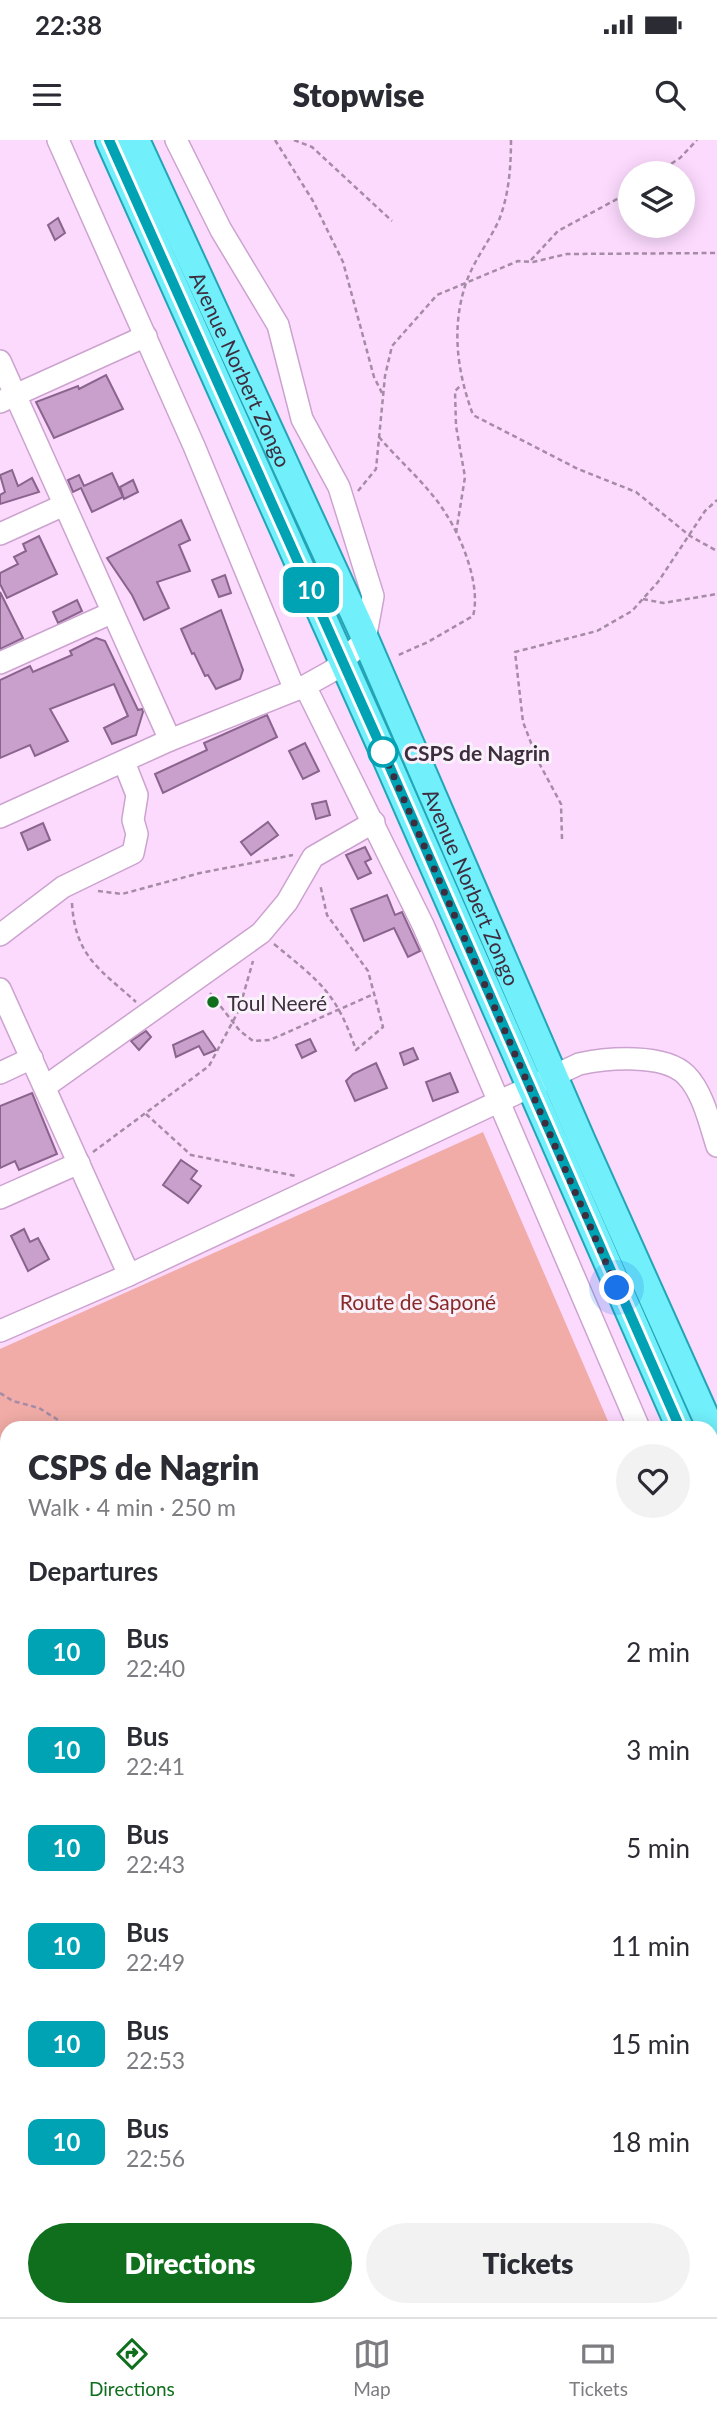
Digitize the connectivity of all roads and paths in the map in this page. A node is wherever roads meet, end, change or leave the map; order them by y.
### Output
1 (58, 140) edge
2 (109, 140) edge
3 (136, 140) edge
4 (176, 140) edge
5 (275, 140) edge
6 (294, 140) edge
7 (511, 140) edge
8 (696, 140) edge
9 (675, 161) edge
10 (618, 198) edge
11 (392, 221) dead end
12 (717, 253) edge
13 (533, 262) junction
14 (466, 283) junction
15 (146, 336) junction
16 (0, 361) edge
17 (462, 384) junction
18 (383, 395) junction
19 (8, 398) edge
20 (378, 437) junction
21 (717, 500) edge
22 (64, 505) junction
23 (346, 507) junction
24 (0, 534) edge
25 (456, 536) junction
26 (690, 536) junction
27 (717, 551) edge
28 (717, 594) edge
29 (643, 599) junction
30 (111, 613) junction
31 (365, 640) junction
32 (390, 659) dead end
33 (342, 662) junction
34 (0, 663) edge
35 (300, 688) junction
36 (170, 740) junction
37 (124, 762) junction
38 (0, 817) edge
39 (374, 822) junction
40 (562, 839) dead end
41 (313, 857) junction
42 (63, 887) junction
43 (97, 891) dead end
44 (261, 933) junction
45 (0, 935) edge
46 (190, 985) junction
47 (0, 989) edge
48 (374, 994) junction
49 (340, 1009) junction
50 (144, 1017) junction
51 (233, 1020) junction
52 (32, 1058) junction
53 (0, 1073) edge
54 (554, 1075) junction
55 (46, 1086) junction
56 (530, 1087) junction
57 (497, 1101) junction
58 (146, 1114) junction
59 (717, 1146) edge
60 (79, 1163) junction
61 (324, 1183) junction
62 (0, 1198) edge
63 (129, 1275) junction
64 (0, 1331) edge
65 (0, 1393) edge
66 (60, 1421) edge
67 (636, 1421) edge
68 (677, 1421) edge
69 (708, 1421) edge
70 (0, 1484) edge
71 (0, 1504) edge

1 - 15 street
2 - 33 main road, Avenue Norbert Zongo
3 - 31 main road, Avenue Norbert Zongo
4 - 23 street
5 - 18 path
6 - 11 path
7 - 14 path
8 - 9 path
10 - 13 path
12 - 13 path
13 - 14 path
14 - 17 path
14 - 18 path
15 - 19 street
15 - 35 street
16 - 19 street
17 - 25 path
17 - 26 path
18 - 20 path
19 - 22 street
20 - 23 path
20 - 25 path
21 - 26 path
22 - 24 street
22 - 30 street
23 - 31 street
25 - 32 path
26 - 27 path
26 - 29 path
28 - 29 path
29 - 40 path
30 - 34 street
30 - 36 street
31 - 33 street
31 - 54 main road, Avenue Norbert Zongo
33 - 35 street
33 - 56 main road, Avenue Norbert Zongo
35 - 36 street
35 - 39 street
36 - 37 street
37 - 38 street
37 - 42 street
39 - 41 street
39 - 57 street
41 - 43 path
41 - 44 street
41 - 48 path
42 - 45 street
42 - 50 path
44 - 46 street
44 - 49 path
44 - 51 path
46 - 50 street
46 - 51 path
47 - 52 street
48 - 49 path
48 - 49 path
49 - 51 path
50 - 55 street
51 - 58 path
52 - 53 street
52 - 55 street
54 - 56 street
54 - 59 street
54 - 69 main road, Avenue Norbert Zongo
55 - 60 street
56 - 57 street
56 - 68 main road, Avenue Norbert Zongo
57 - 61 street
57 - 67 street
58 - 60 path
58 - 61 path
60 - 62 street
60 - 63 street
61 - 63 street
63 - 64 street
65 - 66 path
70 - 71 path

